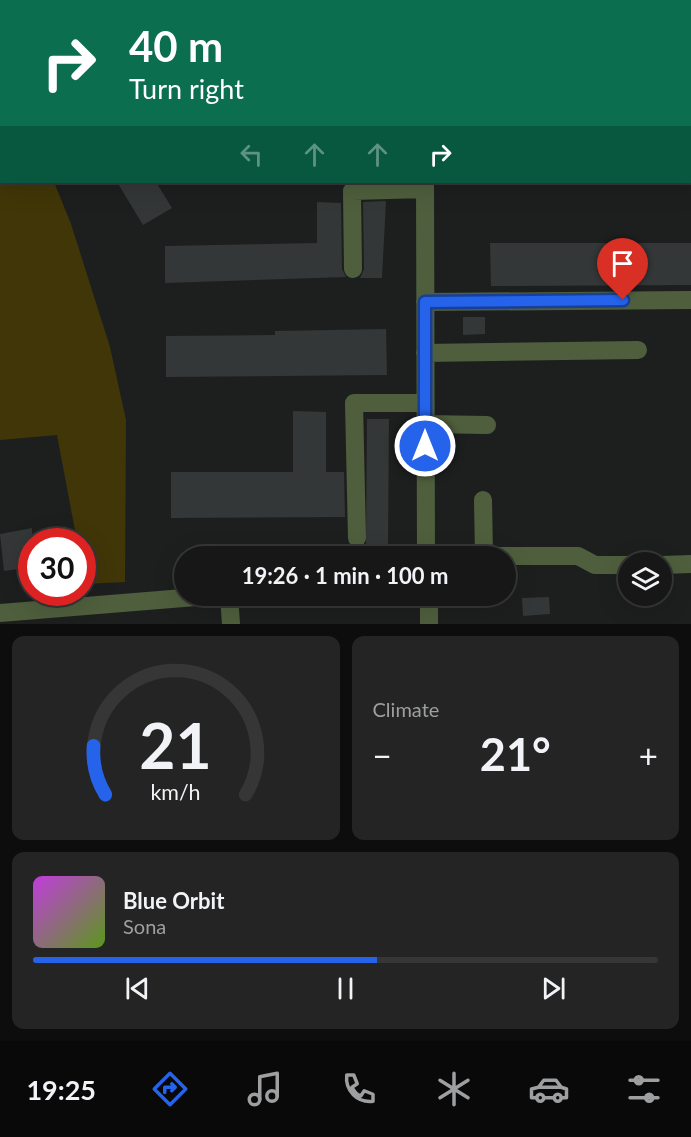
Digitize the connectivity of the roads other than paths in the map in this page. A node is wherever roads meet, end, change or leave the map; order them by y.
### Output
1 (425, 185) edge
2 (353, 269) dead end
3 (691, 300) edge
4 (425, 302) junction
5 (639, 350) dead end
6 (425, 353) junction
7 (425, 403) junction
8 (425, 424) junction
9 (487, 425) dead end
10 (483, 500) dead end
11 (357, 538) dead end
12 (426, 546) edge
13 (484, 546) edge
14 (516, 556) edge
15 (691, 564) edge
16 (618, 565) edge
17 (672, 565) edge
18 (174, 599) edge
19 (230, 606) edge
20 (429, 606) edge
21 (0, 613) edge
22 (231, 624) edge
23 (429, 624) edge

1 - 2 street
1 - 4 street
3 - 4 street
4 - 6 street
5 - 6 street
6 - 7 street
7 - 8 street
7 - 11 street
8 - 9 street
8 - 12 street
10 - 13 street
14 - 16 street
15 - 17 street
18 - 21 street
19 - 22 street
20 - 23 street

